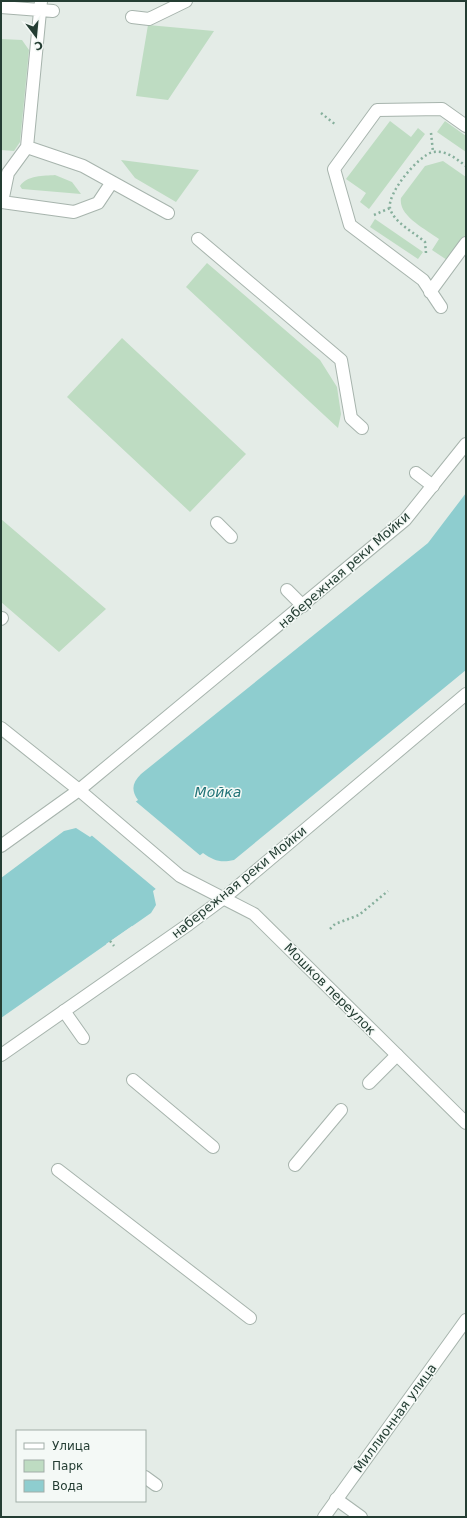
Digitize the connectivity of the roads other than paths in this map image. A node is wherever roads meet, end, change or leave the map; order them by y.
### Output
1 (186, 1) edge
2 (40, 6) edge
3 (1, 7) edge
4 (54, 11) dead end
5 (132, 17) dead end
6 (466, 126) edge
7 (26, 147) junction
8 (112, 182) junction
9 (168, 213) dead end
10 (198, 239) dead end
11 (466, 243) edge
12 (430, 292) junction
13 (441, 307) dead end
14 (362, 428) dead end
15 (466, 444) edge
16 (416, 473) dead end
17 (433, 486) junction
18 (217, 523) dead end
19 (231, 537) dead end
20 (287, 590) dead end
21 (303, 606) junction
22 (466, 694) edge
23 (1, 728) edge
24 (79, 790) junction
25 (1, 846) edge
26 (224, 898) junction
27 (64, 1011) junction
28 (83, 1038) dead end
29 (1, 1055) edge
30 (397, 1055) junction
31 (133, 1080) dead end
32 (369, 1083) dead end
33 (341, 1110) dead end
34 (466, 1123) edge
35 (213, 1147) dead end
36 (295, 1165) dead end
37 (58, 1170) dead end
38 (250, 1318) dead end
39 (466, 1320) edge
40 (146, 1478) edge
41 (156, 1485) dead end
42 (336, 1499) junction
43 (324, 1517) edge
44 (361, 1517) edge

1 - 5 street
2 - 3 street
2 - 4 street
2 - 7 street
6 - 12 street
7 - 8 street
7 - 8 street
8 - 9 street
10 - 14 street
11 - 12 street
12 - 13 street
15 - 17 street, набережная реки Мойки
16 - 17 street
17 - 21 street, набережная реки Мойки
18 - 19 street
20 - 21 street
21 - 24 street, набережная реки Мойки
22 - 26 street, набережная реки Мойки
23 - 24 street, Мошков переулок
24 - 25 street, набережная реки Мойки
24 - 26 street, Мошков переулок
26 - 27 street, набережная реки Мойки
26 - 30 street, Мошков переулок
27 - 28 street
27 - 29 street, набережная реки Мойки
30 - 32 street
30 - 34 street, Мошков переулок
31 - 35 street
33 - 36 street
37 - 38 street
39 - 42 street, Миллионная улица
40 - 41 street
42 - 43 street, Миллионная улица
42 - 44 street

